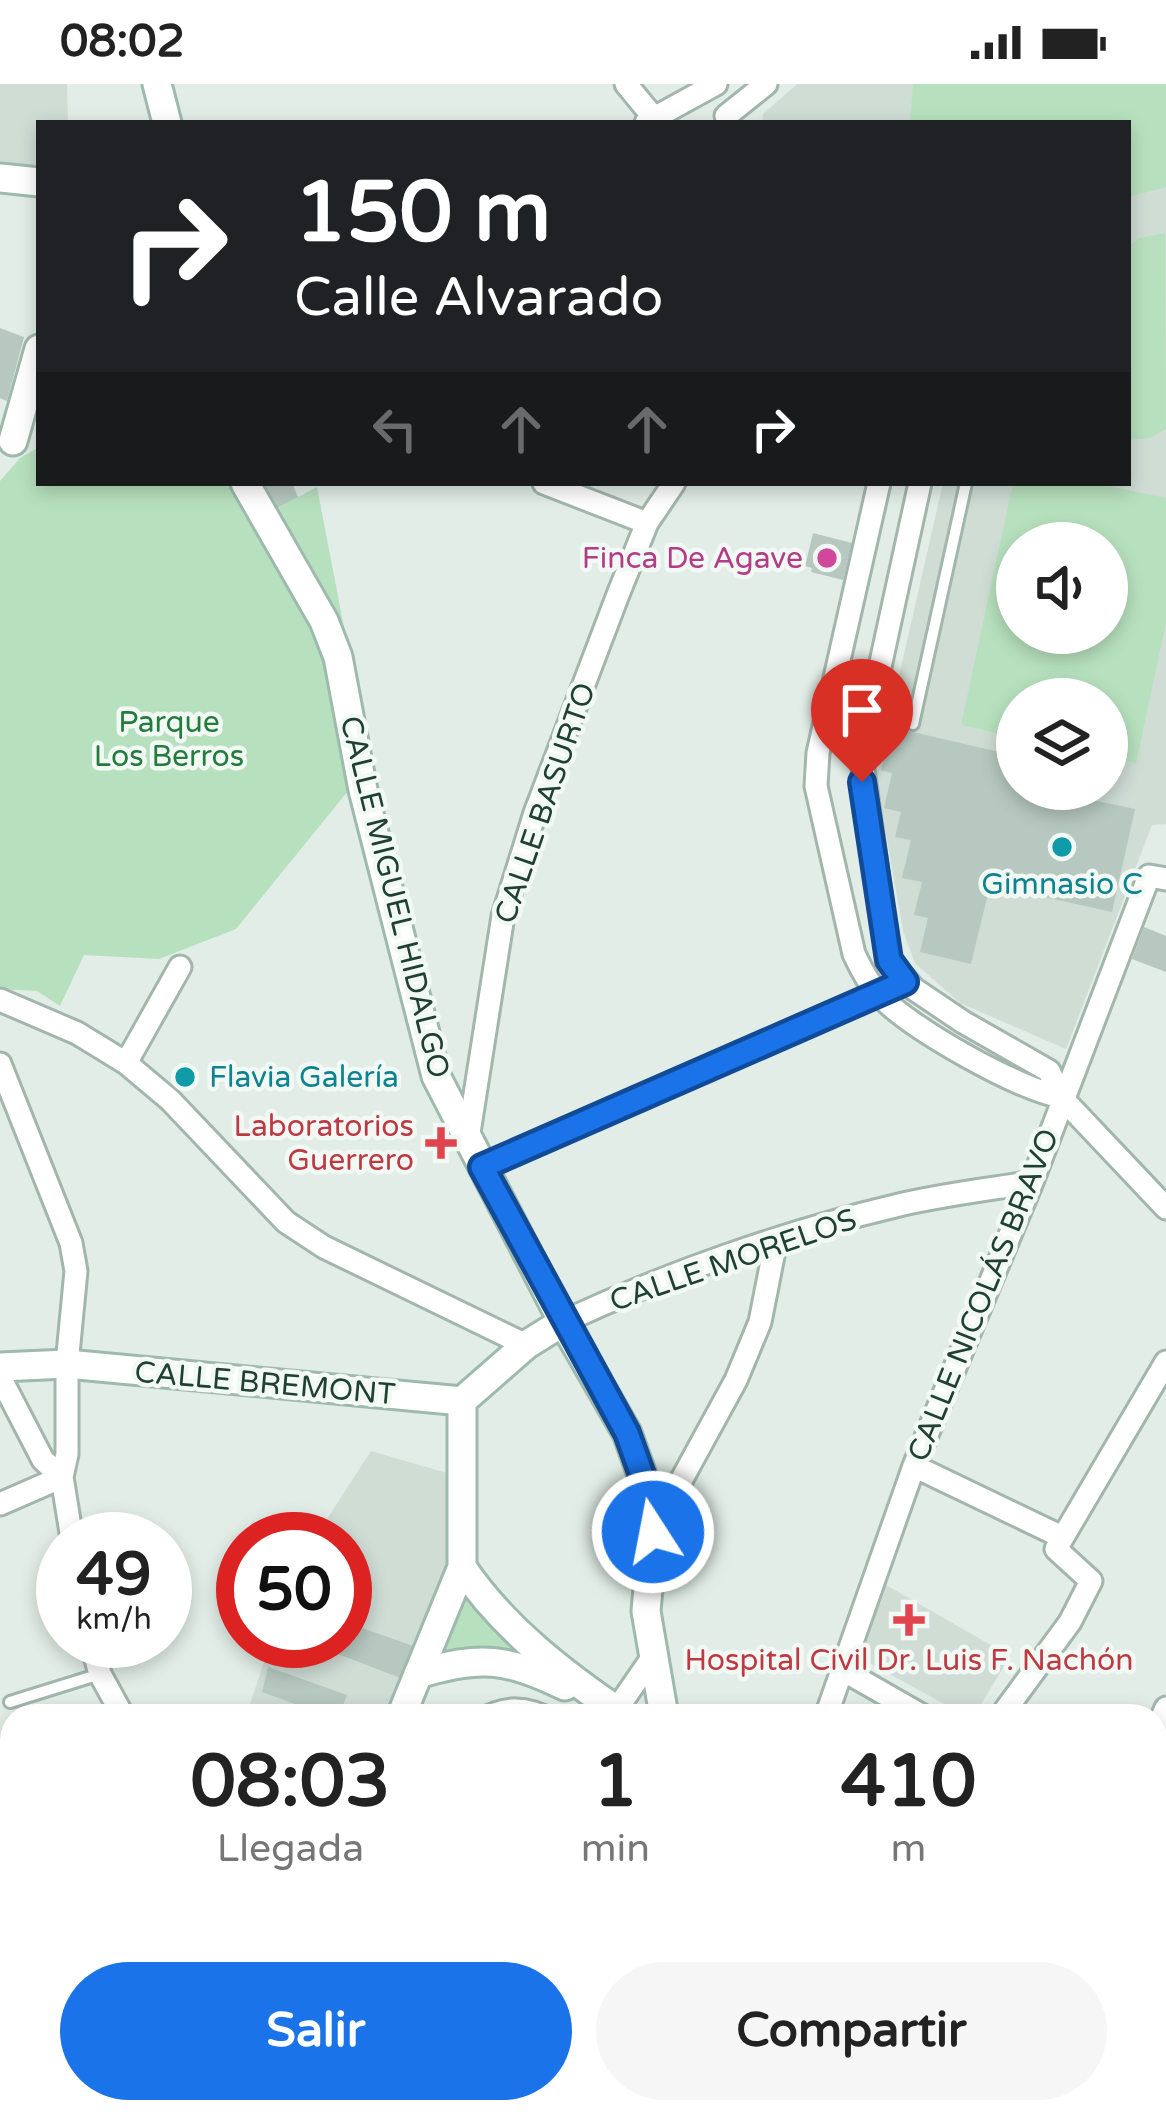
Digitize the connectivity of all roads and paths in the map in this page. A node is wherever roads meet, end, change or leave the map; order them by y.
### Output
1 (154, 84) edge
2 (626, 84) edge
3 (766, 84) edge
4 (707, 90) edge
5 (727, 119) edge
6 (149, 120) edge
7 (165, 120) edge
8 (650, 120) edge
9 (653, 120) edge
10 (0, 178) edge
11 (36, 182) edge
12 (36, 358) edge
13 (36, 427) edge
14 (6, 447) edge
15 (247, 486) edge
16 (552, 486) edge
17 (672, 486) edge
18 (878, 486) edge
19 (919, 486) edge
20 (965, 486) edge
21 (647, 523) junction
22 (913, 724) dead end
23 (1157, 878) edge
24 (180, 967) dead end
25 (905, 982) junction
26 (879, 995) junction
27 (0, 1000) edge
28 (126, 1063) junction
29 (0, 1064) edge
30 (1061, 1097) junction
31 (468, 1139) junction
32 (482, 1167) junction
33 (1032, 1182) junction
34 (1166, 1208) edge
35 (776, 1241) junction
36 (563, 1322) junction
37 (526, 1345) junction
38 (1166, 1362) edge
39 (67, 1364) junction
40 (0, 1366) edge
41 (0, 1377) edge
42 (462, 1402) junction
43 (914, 1466) junction
44 (62, 1477) junction
45 (0, 1504) edge
46 (68, 1512) edge
47 (653, 1532) junction
48 (1062, 1537) junction
49 (462, 1567) junction
50 (652, 1658) junction
51 (98, 1668) edge
52 (841, 1669) junction
53 (100, 1674) junction
54 (418, 1674) junction
55 (10, 1702) dead end
56 (116, 1704) edge
57 (406, 1704) edge
58 (598, 1704) edge
59 (606, 1704) edge
60 (624, 1704) edge
61 (662, 1704) edge
62 (830, 1704) edge
63 (902, 1704) edge
64 (1010, 1704) edge

1 - 6 main road
1 - 7 main road
2 - 8 street
3 - 5 street
4 - 5 street
4 - 9 street
10 - 11 main road
12 - 14 main road
13 - 14 main road
15 - 31 main road, CALLE MIGUEL HIDALGO
16 - 21 street
17 - 21 street, CALLE BASURTO
18 - 26 street
19 - 25 street
20 - 22 lane
21 - 31 street, CALLE BASURTO
23 - 30 street, CALLE NICOLÁS BRAVO
24 - 28 street
25 - 26 street
25 - 30 street
26 - 30 street
26 - 32 street
27 - 28 street
28 - 37 street
29 - 39 street
30 - 33 street, CALLE NICOLÁS BRAVO
30 - 34 street
31 - 32 main road, CALLE MIGUEL HIDALGO
32 - 36 main road, CALLE MIGUEL HIDALGO
33 - 35 street, CALLE MORELOS
33 - 43 street, CALLE NICOLÁS BRAVO
35 - 36 street, CALLE MORELOS
35 - 47 street
36 - 37 main road, CALLE MORELOS
36 - 47 main road, CALLE MIGUEL HIDALGO
37 - 42 main road, CALLE MORELOS
38 - 48 street
39 - 40 main road, CALLE BREMONT
39 - 42 main road, CALLE BREMONT
39 - 44 street
41 - 44 street
42 - 49 main road
43 - 48 street
43 - 52 street, CALLE NICOLÁS BRAVO
44 - 45 street
44 - 46 street
47 - 50 main road, CALLE MIGUEL HIDALGO
48 - 64 street
49 - 54 main road
49 - 59 main road
50 - 60 street
50 - 61 main road, CALLE MIGUEL HIDALGO
51 - 53 street
52 - 62 street, CALLE NICOLÁS BRAVO
52 - 63 street
53 - 55 lane
53 - 56 street
54 - 57 main road
54 - 58 main road

